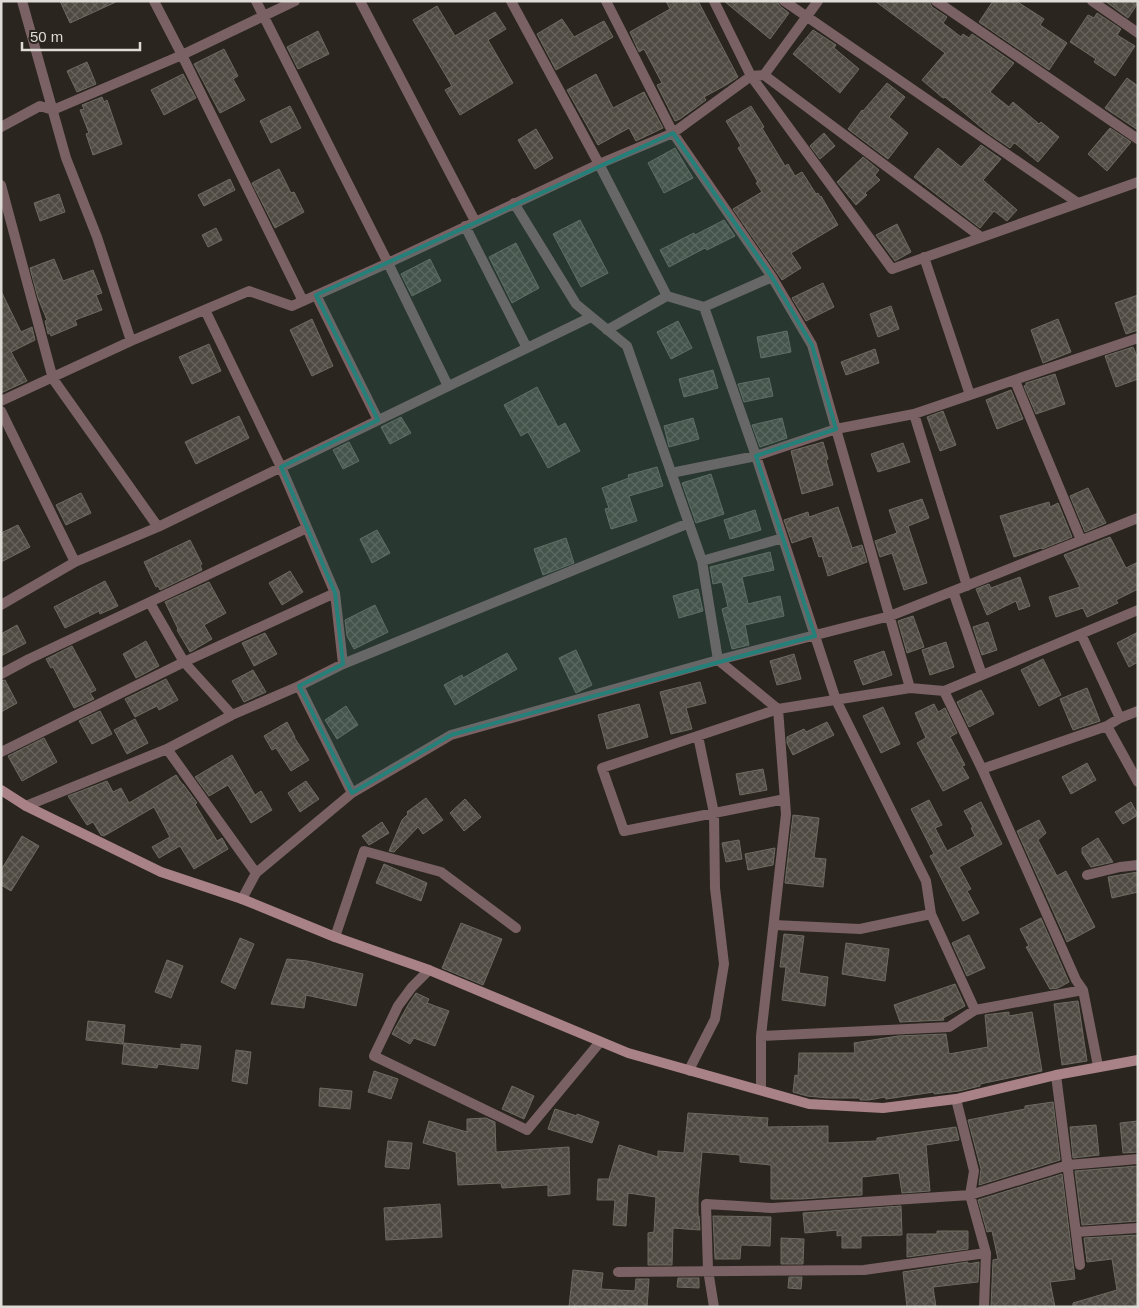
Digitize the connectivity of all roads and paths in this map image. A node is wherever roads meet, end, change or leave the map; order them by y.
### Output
1 (22, 1) edge
2 (154, 1) edge
3 (256, 1) edge
4 (295, 1) edge
5 (360, 1) edge
6 (511, 1) edge
7 (606, 1) edge
8 (714, 1) edge
9 (784, 1) edge
10 (818, 1) edge
11 (936, 1) edge
12 (1092, 1) edge
13 (263, 16) junction
14 (806, 17) junction
15 (1138, 33) edge
16 (182, 55) junction
17 (764, 75) junction
18 (751, 76) junction
19 (53, 110) junction
20 (1, 126) edge
21 (673, 132) junction
22 (1138, 139) edge
23 (599, 164) junction
24 (1138, 182) edge
25 (1, 185) edge
26 (514, 203) junction
27 (1078, 203) junction
28 (475, 221) junction
29 (465, 226) junction
30 (981, 237) junction
31 (924, 257) junction
32 (388, 263) junction
33 (772, 277) junction
34 (316, 295) junction
35 (667, 296) junction
36 (303, 301) junction
37 (704, 307) junction
38 (206, 310) junction
39 (591, 317) junction
40 (607, 330) junction
41 (1138, 338) edge
42 (131, 342) junction
43 (527, 348) junction
44 (53, 379) junction
45 (1015, 381) junction
46 (448, 386) junction
47 (970, 395) junction
48 (1, 402) edge
49 (1, 411) edge
50 (914, 414) junction
51 (378, 420) junction
52 (836, 428) junction
53 (756, 456) junction
54 (280, 467) junction
55 (671, 473) junction
56 (1138, 518) edge
57 (689, 523) junction
58 (158, 527) junction
59 (307, 528) junction
60 (783, 538) junction
61 (1081, 540) junction
62 (702, 561) junction
63 (75, 562) junction
64 (967, 586) junction
65 (952, 591) junction
66 (335, 594) junction
67 (150, 603) junction
68 (1, 605) edge
69 (1138, 610) edge
70 (890, 616) junction
71 (1081, 634) junction
72 (815, 636) junction
73 (718, 660) junction
74 (184, 662) junction
75 (343, 664) junction
76 (1, 674) edge
77 (982, 675) junction
78 (299, 686) junction
79 (910, 688) junction
80 (944, 691) junction
81 (836, 700) junction
82 (778, 710) junction
83 (1138, 711) edge
84 (232, 715) junction
85 (1120, 718) junction
86 (1107, 726) junction
87 (698, 736) junction
88 (167, 749) junction
89 (1, 752) edge
90 (982, 769) junction
91 (1138, 782) edge
92 (1, 790) edge
93 (352, 793) junction
94 (785, 799) junction
95 (26, 806) junction
96 (714, 813) junction
97 (1138, 865) edge
98 (256, 873) junction
99 (1087, 875) dead end
100 (242, 899) junction
101 (932, 914) junction
102 (774, 925) junction
103 (516, 928) dead end
104 (335, 937) junction
105 (429, 970) junction
106 (1083, 990) junction
107 (975, 1010) junction
108 (762, 1036) junction
109 (600, 1042) junction
110 (1138, 1060) edge
111 (1098, 1066) junction
112 (690, 1071) junction
113 (1056, 1074) junction
114 (761, 1090) junction
115 (956, 1099) junction
116 (1138, 1159) edge
117 (1068, 1165) junction
118 (970, 1195) junction
119 (1138, 1228) edge
120 (1076, 1232) junction
121 (986, 1253) junction
122 (1080, 1265) dead end
123 (708, 1270) junction
124 (618, 1272) dead end
125 (714, 1307) edge
126 (984, 1307) edge

1 - 19 street
2 - 16 street
3 - 13 street
4 - 13 street
5 - 28 street
6 - 23 street
7 - 21 street
8 - 18 street
9 - 14 street
10 - 14 street
11 - 22 street
12 - 15 street
13 - 16 street
13 - 32 street
14 - 17 street
14 - 27 street
16 - 19 street
16 - 36 street
17 - 18 street
17 - 30 street
18 - 21 street
18 - 31 street
19 - 20 street
19 - 42 street
21 - 23 street
21 - 33 street
23 - 26 street
23 - 35 street
24 - 27 street
25 - 44 street
26 - 28 street
26 - 39 street
27 - 30 street
28 - 29 street
29 - 32 street
29 - 43 street
30 - 31 street
31 - 47 street
32 - 34 street
32 - 46 street
33 - 37 street
33 - 52 street
34 - 36 street
34 - 51 street
35 - 37 street
35 - 40 street
36 - 38 street
37 - 53 street
38 - 42 street
38 - 54 street
39 - 40 street
39 - 43 street
40 - 55 street
41 - 45 street
42 - 44 street
43 - 46 street
44 - 48 street
44 - 58 street
45 - 47 street
45 - 61 street
46 - 51 street
47 - 50 street
49 - 63 street
50 - 52 street
50 - 64 street
51 - 54 street
52 - 53 street
52 - 70 street
53 - 55 street
53 - 60 street
54 - 58 street
54 - 59 street
55 - 57 street
56 - 61 street
57 - 62 street
57 - 75 street
58 - 63 street
59 - 66 street
59 - 67 street
60 - 62 street
60 - 72 street
61 - 64 street
62 - 73 street
63 - 68 street
64 - 65 street
65 - 70 street
65 - 77 street
66 - 74 street
66 - 75 street
67 - 74 street
67 - 76 street
69 - 71 street
70 - 72 street
70 - 79 street
71 - 77 street
71 - 85 street
72 - 73 street
72 - 81 street
73 - 82 street
73 - 93 street
74 - 84 street
74 - 89 street
75 - 78 street
77 - 80 street
78 - 84 street
78 - 93 street
79 - 80 street
79 - 81 street
80 - 90 street
81 - 82 street
81 - 101 street
82 - 87 street
82 - 94 street
83 - 85 street
84 - 88 street
85 - 86 street
86 - 90 street
86 - 91 street
87 - 96 street
87 - 96 street
88 - 95 street
88 - 98 street
90 - 106 street
92 - 95 main road
93 - 98 street
94 - 96 street
94 - 102 street
95 - 100 main road
96 - 112 street
97 - 99 street
98 - 100 street
100 - 104 main road
101 - 102 street
101 - 107 street
102 - 108 street
103 - 104 street
104 - 105 main road
105 - 109 main road
105 - 109 street
106 - 107 street
106 - 111 street
107 - 108 street
108 - 114 street
109 - 112 main road
110 - 111 main road
111 - 113 main road
112 - 114 main road
113 - 115 main road
113 - 117 street
114 - 115 main road
115 - 118 street
116 - 117 street
117 - 118 street
117 - 120 street
118 - 121 street
118 - 123 street
119 - 120 street
120 - 122 street
121 - 123 street
121 - 126 street
123 - 124 street
123 - 125 street

